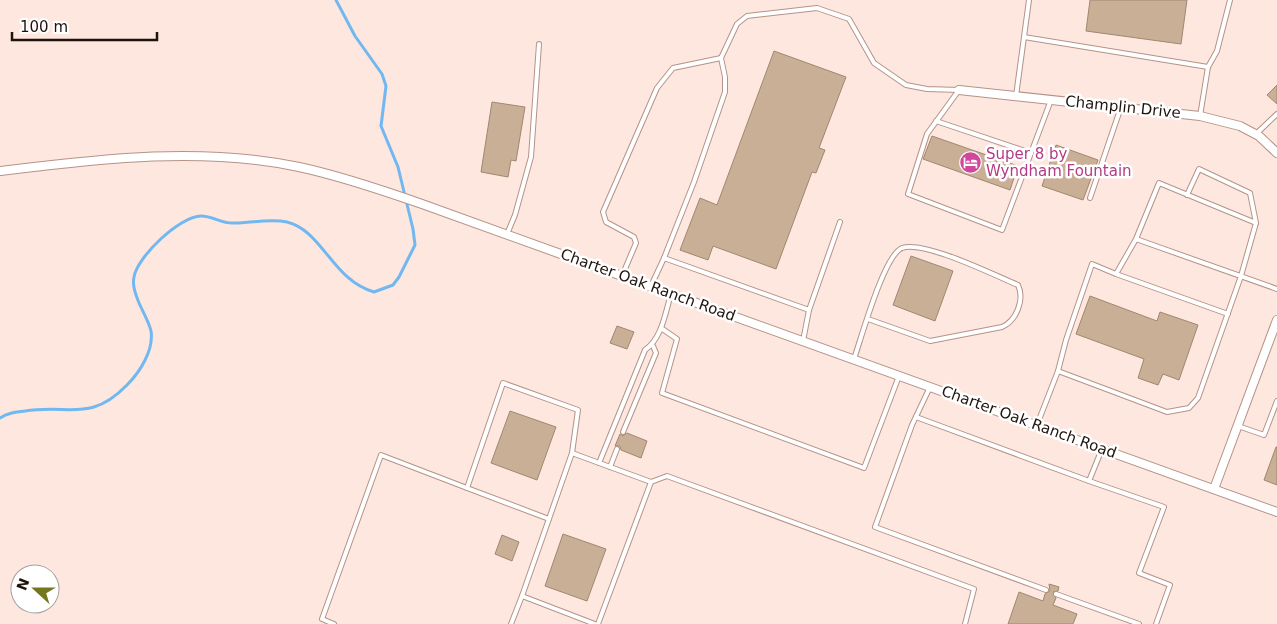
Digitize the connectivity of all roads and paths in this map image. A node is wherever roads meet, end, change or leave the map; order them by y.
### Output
1 (1029, 0) edge
2 (1230, 0) edge
3 (1024, 37) junction
4 (539, 44) dead end
5 (721, 58) junction
6 (1208, 67) junction
7 (959, 90) junction
8 (1016, 96) junction
9 (1051, 100) junction
10 (1121, 107) junction
11 (1277, 114) edge
12 (1200, 116) junction
13 (936, 122) junction
14 (1256, 134) junction
15 (1031, 153) junction
16 (1277, 153) edge
17 (0, 172) edge
18 (1187, 195) junction
19 (1090, 198) dead end
20 (840, 222) dead end
21 (1256, 223) junction
22 (507, 234) junction
23 (1136, 239) junction
24 (664, 258) junction
25 (1116, 274) junction
26 (622, 276) junction
27 (1241, 276) junction
28 (651, 286) junction
29 (1277, 289) edge
30 (671, 293) junction
31 (809, 310) junction
32 (1228, 314) junction
33 (868, 319) junction
34 (1277, 320) edge
35 (661, 328) junction
36 (803, 341) junction
37 (652, 346) junction
38 (854, 359) junction
39 (1058, 371) junction
40 (899, 376) junction
41 (930, 387) junction
42 (1277, 401) edge
43 (916, 417) junction
44 (1037, 425) junction
45 (1238, 426) junction
46 (623, 432) dead end
47 (617, 449) dead end
48 (1102, 449) junction
49 (572, 453) junction
50 (599, 463) junction
51 (610, 467) junction
52 (1089, 481) junction
53 (651, 482) junction
54 (467, 488) junction
55 (1214, 490) junction
56 (1277, 512) edge
57 (549, 519) junction
58 (1046, 590) dead end
59 (1056, 594) dead end
60 (522, 596) junction
61 (334, 624) edge
62 (511, 624) edge
63 (597, 624) edge
64 (965, 624) edge
65 (1139, 624) edge
66 (1156, 624) edge

1 - 3 lane
2 - 6 lane
3 - 6 lane
3 - 8 lane
4 - 22 lane
5 - 7 lane
5 - 24 lane
5 - 26 lane
6 - 12 lane
7 - 8 street, Champlin Drive
7 - 13 lane
8 - 9 street, Champlin Drive
9 - 10 street, Champlin Drive
9 - 15 lane
10 - 12 street, Champlin Drive
10 - 19 lane
11 - 14 lane
12 - 14 street, Champlin Drive
13 - 15 lane
13 - 15 lane
14 - 16 street, Champlin Drive
17 - 22 street, Charter Oak Ranch Road
18 - 21 lane
18 - 21 lane
18 - 23 lane
20 - 31 lane
21 - 27 lane
22 - 26 street, Charter Oak Ranch Road
23 - 25 lane
23 - 27 lane
24 - 28 lane
24 - 31 lane
25 - 32 lane
25 - 39 lane
26 - 28 street, Charter Oak Ranch Road
27 - 29 lane
27 - 32 lane
28 - 30 street, Charter Oak Ranch Road
30 - 35 lane
30 - 36 street, Charter Oak Ranch Road
31 - 36 lane
32 - 39 lane
33 - 33 lane
33 - 38 lane
34 - 45 street
35 - 37 lane
35 - 40 lane
36 - 38 street, Charter Oak Ranch Road
37 - 46 lane
37 - 50 lane
38 - 40 street, Charter Oak Ranch Road
39 - 44 lane
40 - 41 street, Charter Oak Ranch Road
41 - 43 lane
41 - 44 street, Charter Oak Ranch Road
42 - 45 lane
43 - 52 lane
43 - 58 lane
44 - 48 street, Charter Oak Ranch Road
45 - 55 street
47 - 51 lane
48 - 52 lane
48 - 55 street, Charter Oak Ranch Road
49 - 50 lane
49 - 54 lane
49 - 57 lane
50 - 51 lane
51 - 53 lane
52 - 66 lane
53 - 63 lane
53 - 64 lane
54 - 57 lane
54 - 61 lane
55 - 56 street, Charter Oak Ranch Road
57 - 60 lane
59 - 65 lane
60 - 62 lane
60 - 63 lane

